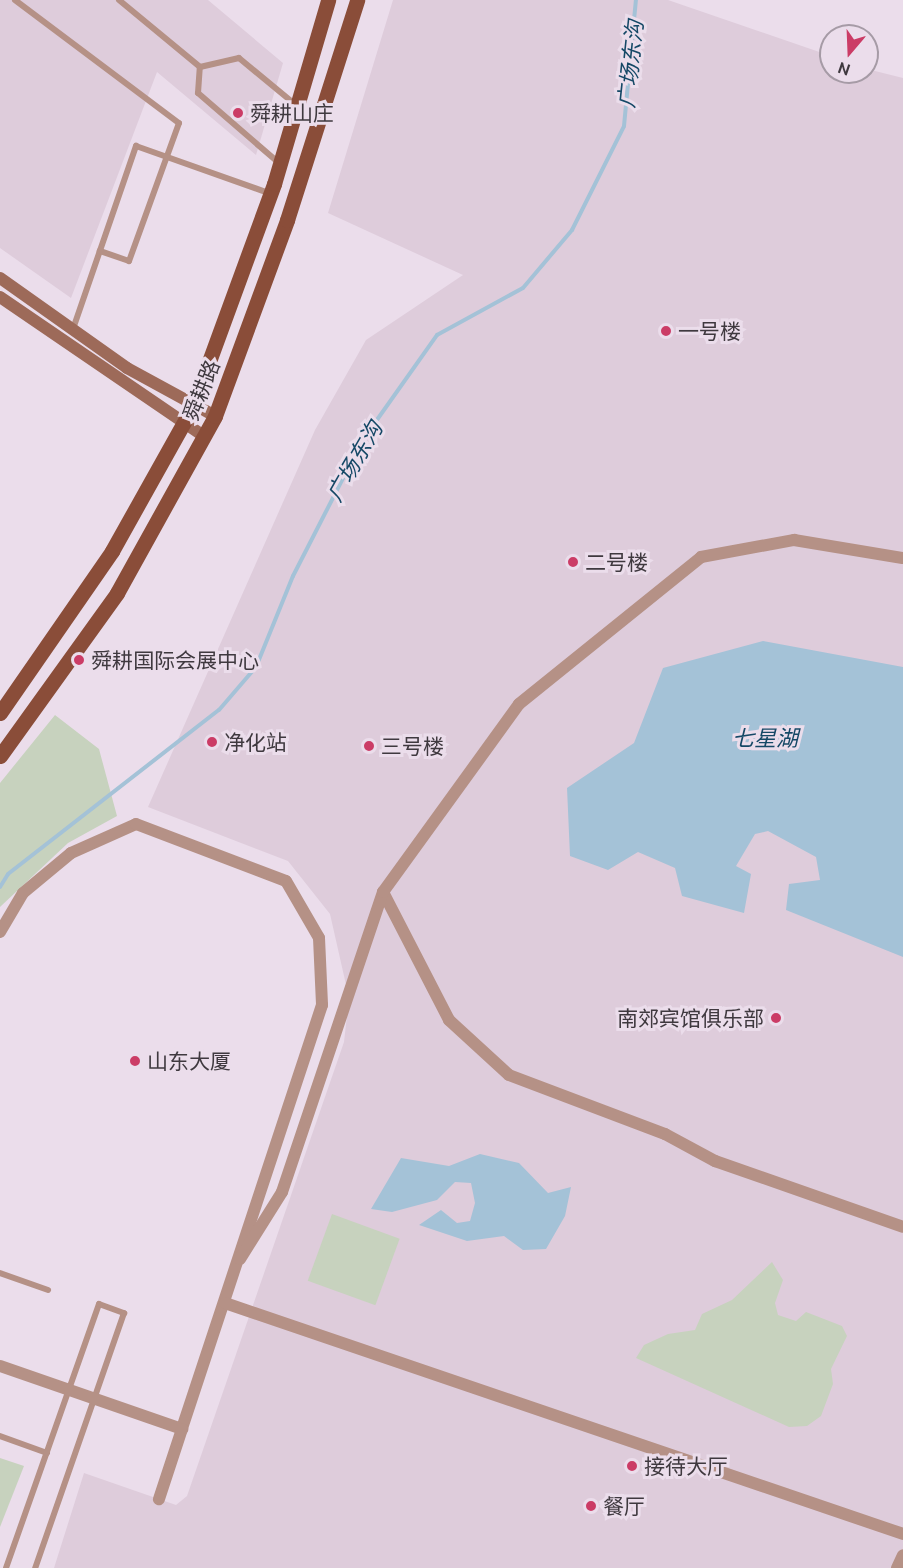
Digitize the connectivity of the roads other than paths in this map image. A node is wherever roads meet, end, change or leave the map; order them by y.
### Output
1 (15, 0) edge
2 (119, 0) edge
3 (328, 0) edge
4 (357, 0) edge
5 (200, 67) junction
6 (297, 106) junction
7 (167, 156) junction
8 (280, 164) junction
9 (271, 193) junction
10 (100, 251) junction
11 (0, 278) edge
12 (0, 297) edge
13 (73, 330) junction
14 (189, 414) junction
15 (215, 416) junction
16 (204, 436) junction
17 (903, 558) edge
18 (0, 713) edge
19 (0, 756) edge
20 (383, 892) junction
21 (0, 932) edge
22 (903, 1227) edge
23 (240, 1259) junction
24 (0, 1273) edge
25 (48, 1290) dead end
26 (225, 1303) junction
27 (0, 1366) edge
28 (69, 1390) junction
29 (94, 1399) junction
30 (182, 1429) junction
31 (0, 1437) edge
32 (47, 1453) junction
33 (159, 1499) dead end
34 (903, 1534) edge
35 (903, 1555) edge
36 (6, 1568) edge
37 (35, 1568) edge
38 (897, 1568) edge

1 - 7 lane
2 - 5 lane
3 - 6 main road, 舜耕路
4 - 15 main road, 舜耕路
5 - 6 lane
5 - 8 lane
6 - 8 main road, 舜耕路
7 - 9 lane
7 - 10 lane
7 - 10 lane
8 - 9 main road, 舜耕路
9 - 14 main road, 舜耕路
10 - 13 lane
11 - 13 main road
12 - 14 main road
13 - 14 main road
14 - 15 main road
14 - 16 main road
14 - 18 main road, 舜耕路
15 - 16 main road, 舜耕路
16 - 19 main road, 舜耕路
17 - 20 street
20 - 22 street
20 - 23 street
21 - 23 street
23 - 26 street
24 - 25 lane
26 - 30 street
26 - 34 street
27 - 28 street
28 - 29 street
28 - 29 lane
28 - 32 lane
29 - 30 street
29 - 37 lane
30 - 33 street
31 - 32 lane
32 - 36 lane
35 - 38 street

